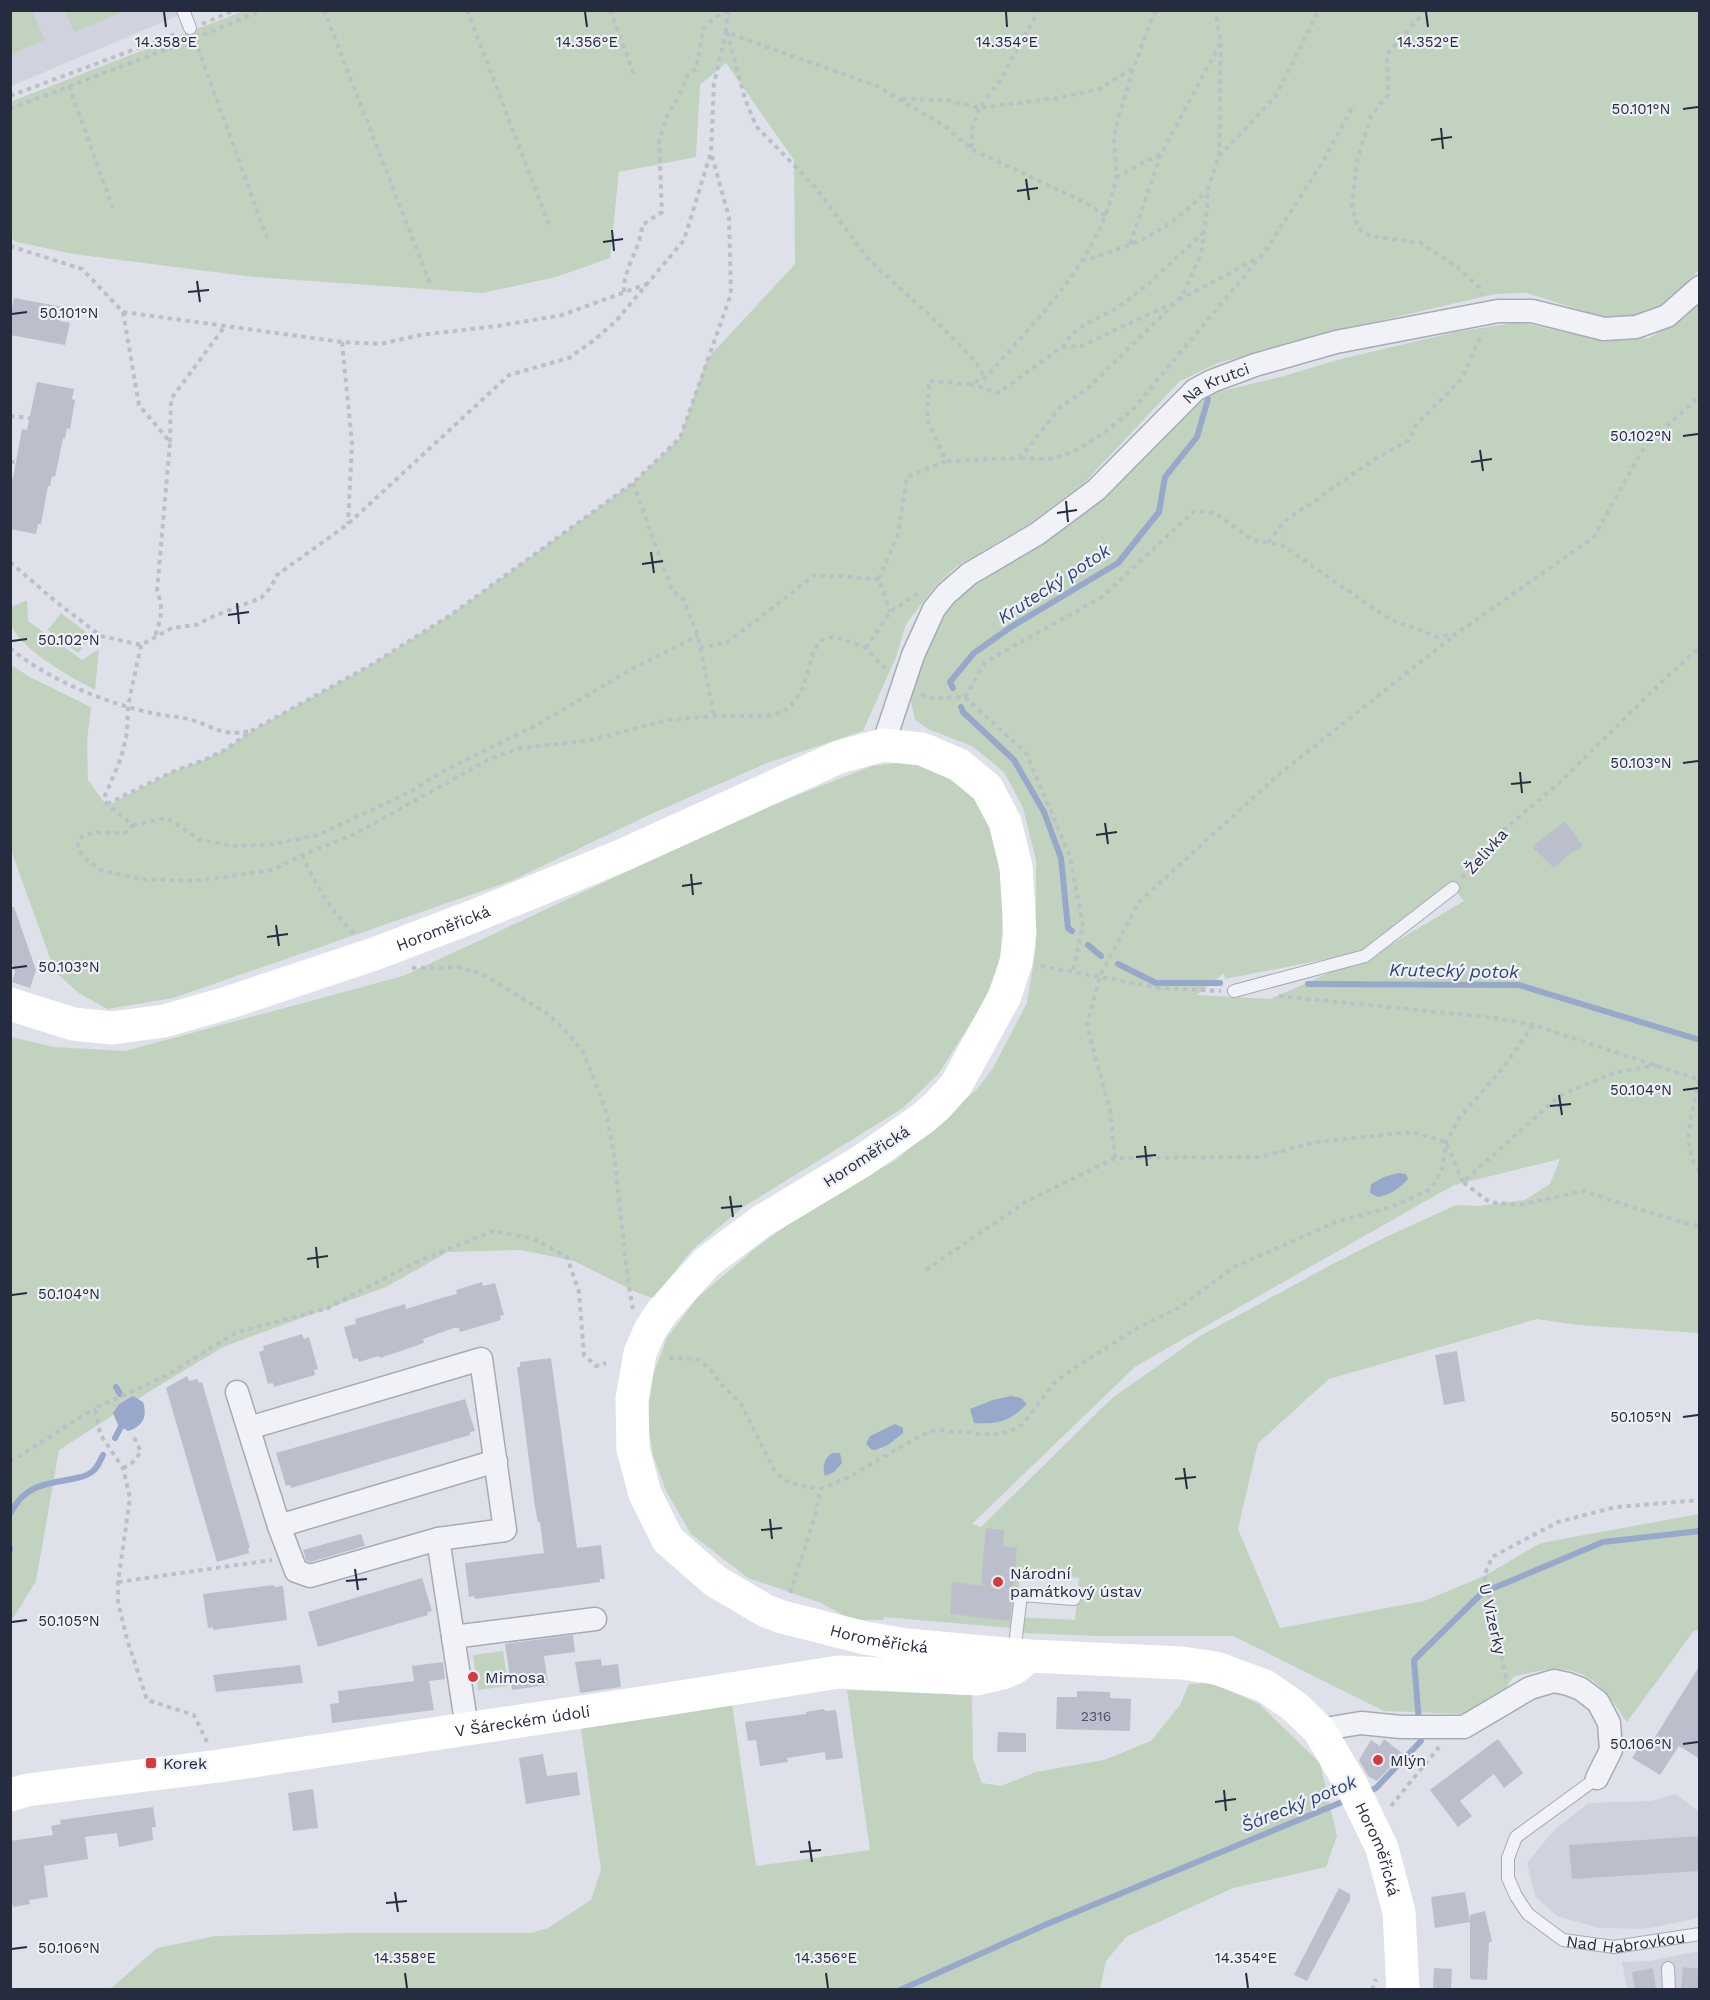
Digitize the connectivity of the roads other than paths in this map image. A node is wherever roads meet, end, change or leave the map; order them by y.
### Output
1 (183, 10) edge
2 (192, 33) road end
3 (1700, 286) edge
4 (883, 745) junction
5 (1453, 888) road end
6 (1234, 991) road end
7 (10, 1004) edge
8 (237, 1392) dead end
9 (249, 1428) junction
10 (496, 1461) junction
11 (279, 1526) junction
12 (438, 1539) junction
13 (1074, 1599) dead end
14 (595, 1619) dead end
15 (453, 1637) junction
16 (1021, 1655) junction
17 (467, 1728) junction
18 (1319, 1730) junction
19 (1597, 1778) joint
20 (10, 1795) edge
21 (1700, 1934) edge
22 (1668, 1968) dead end
23 (1404, 1989) edge
24 (1669, 1989) edge

1 - 2 lane
3 - 4 street, Na Krutci
4 - 7 main road, Horoměřická
4 - 16 main road, Horoměřická
5 - 6 lane, Želivka
8 - 9 street
9 - 10 street
9 - 11 street
10 - 11 street
10 - 12 street
11 - 12 street
12 - 15 street
13 - 16 lane
14 - 15 street
15 - 17 street
16 - 17 main road, V Šáreckém údolí
16 - 18 main road, Horoměřická
17 - 20 main road, V Šáreckém údolí
18 - 19 street, Nad Habrovkou
18 - 23 main road, Horoměřická
19 - 21 lane, Nad Habrovkou
22 - 24 lane

